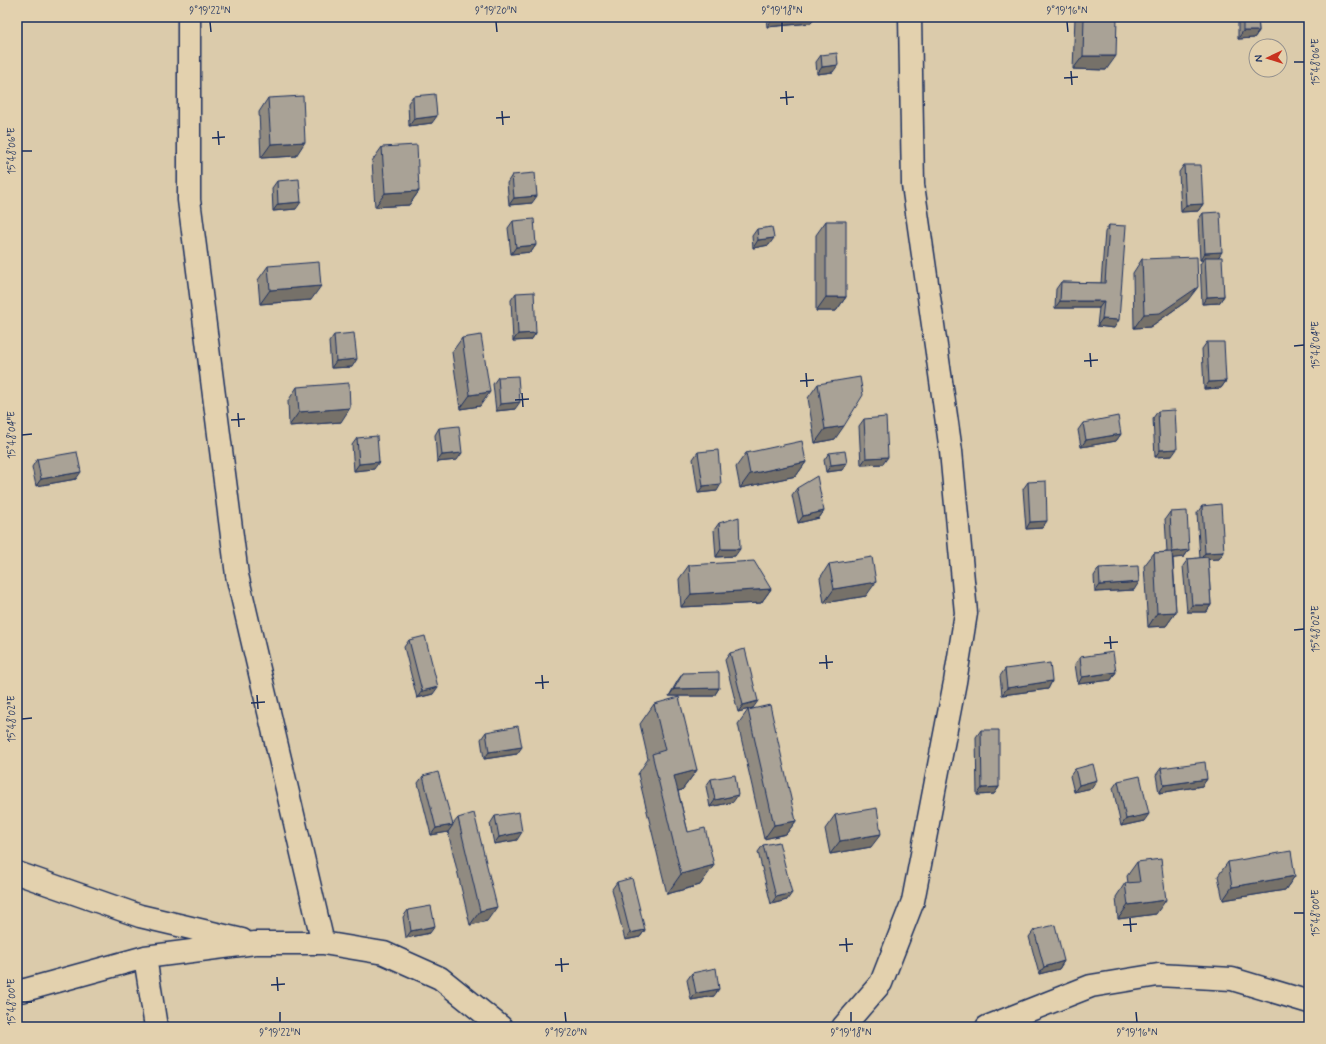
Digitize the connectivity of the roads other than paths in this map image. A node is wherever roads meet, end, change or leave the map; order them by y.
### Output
1 (189, 17) edge
2 (910, 17) edge
3 (17, 873) edge
4 (255, 943) junction
5 (323, 944) junction
6 (145, 957) junction
7 (17, 991) edge
8 (1309, 1002) edge
9 (156, 1027) edge
10 (501, 1027) edge
11 (843, 1027) edge
12 (987, 1027) edge

1 - 5 street
2 - 11 street
3 - 4 street
4 - 5 street
4 - 6 street
5 - 10 street
6 - 7 street
6 - 9 street
8 - 12 street

